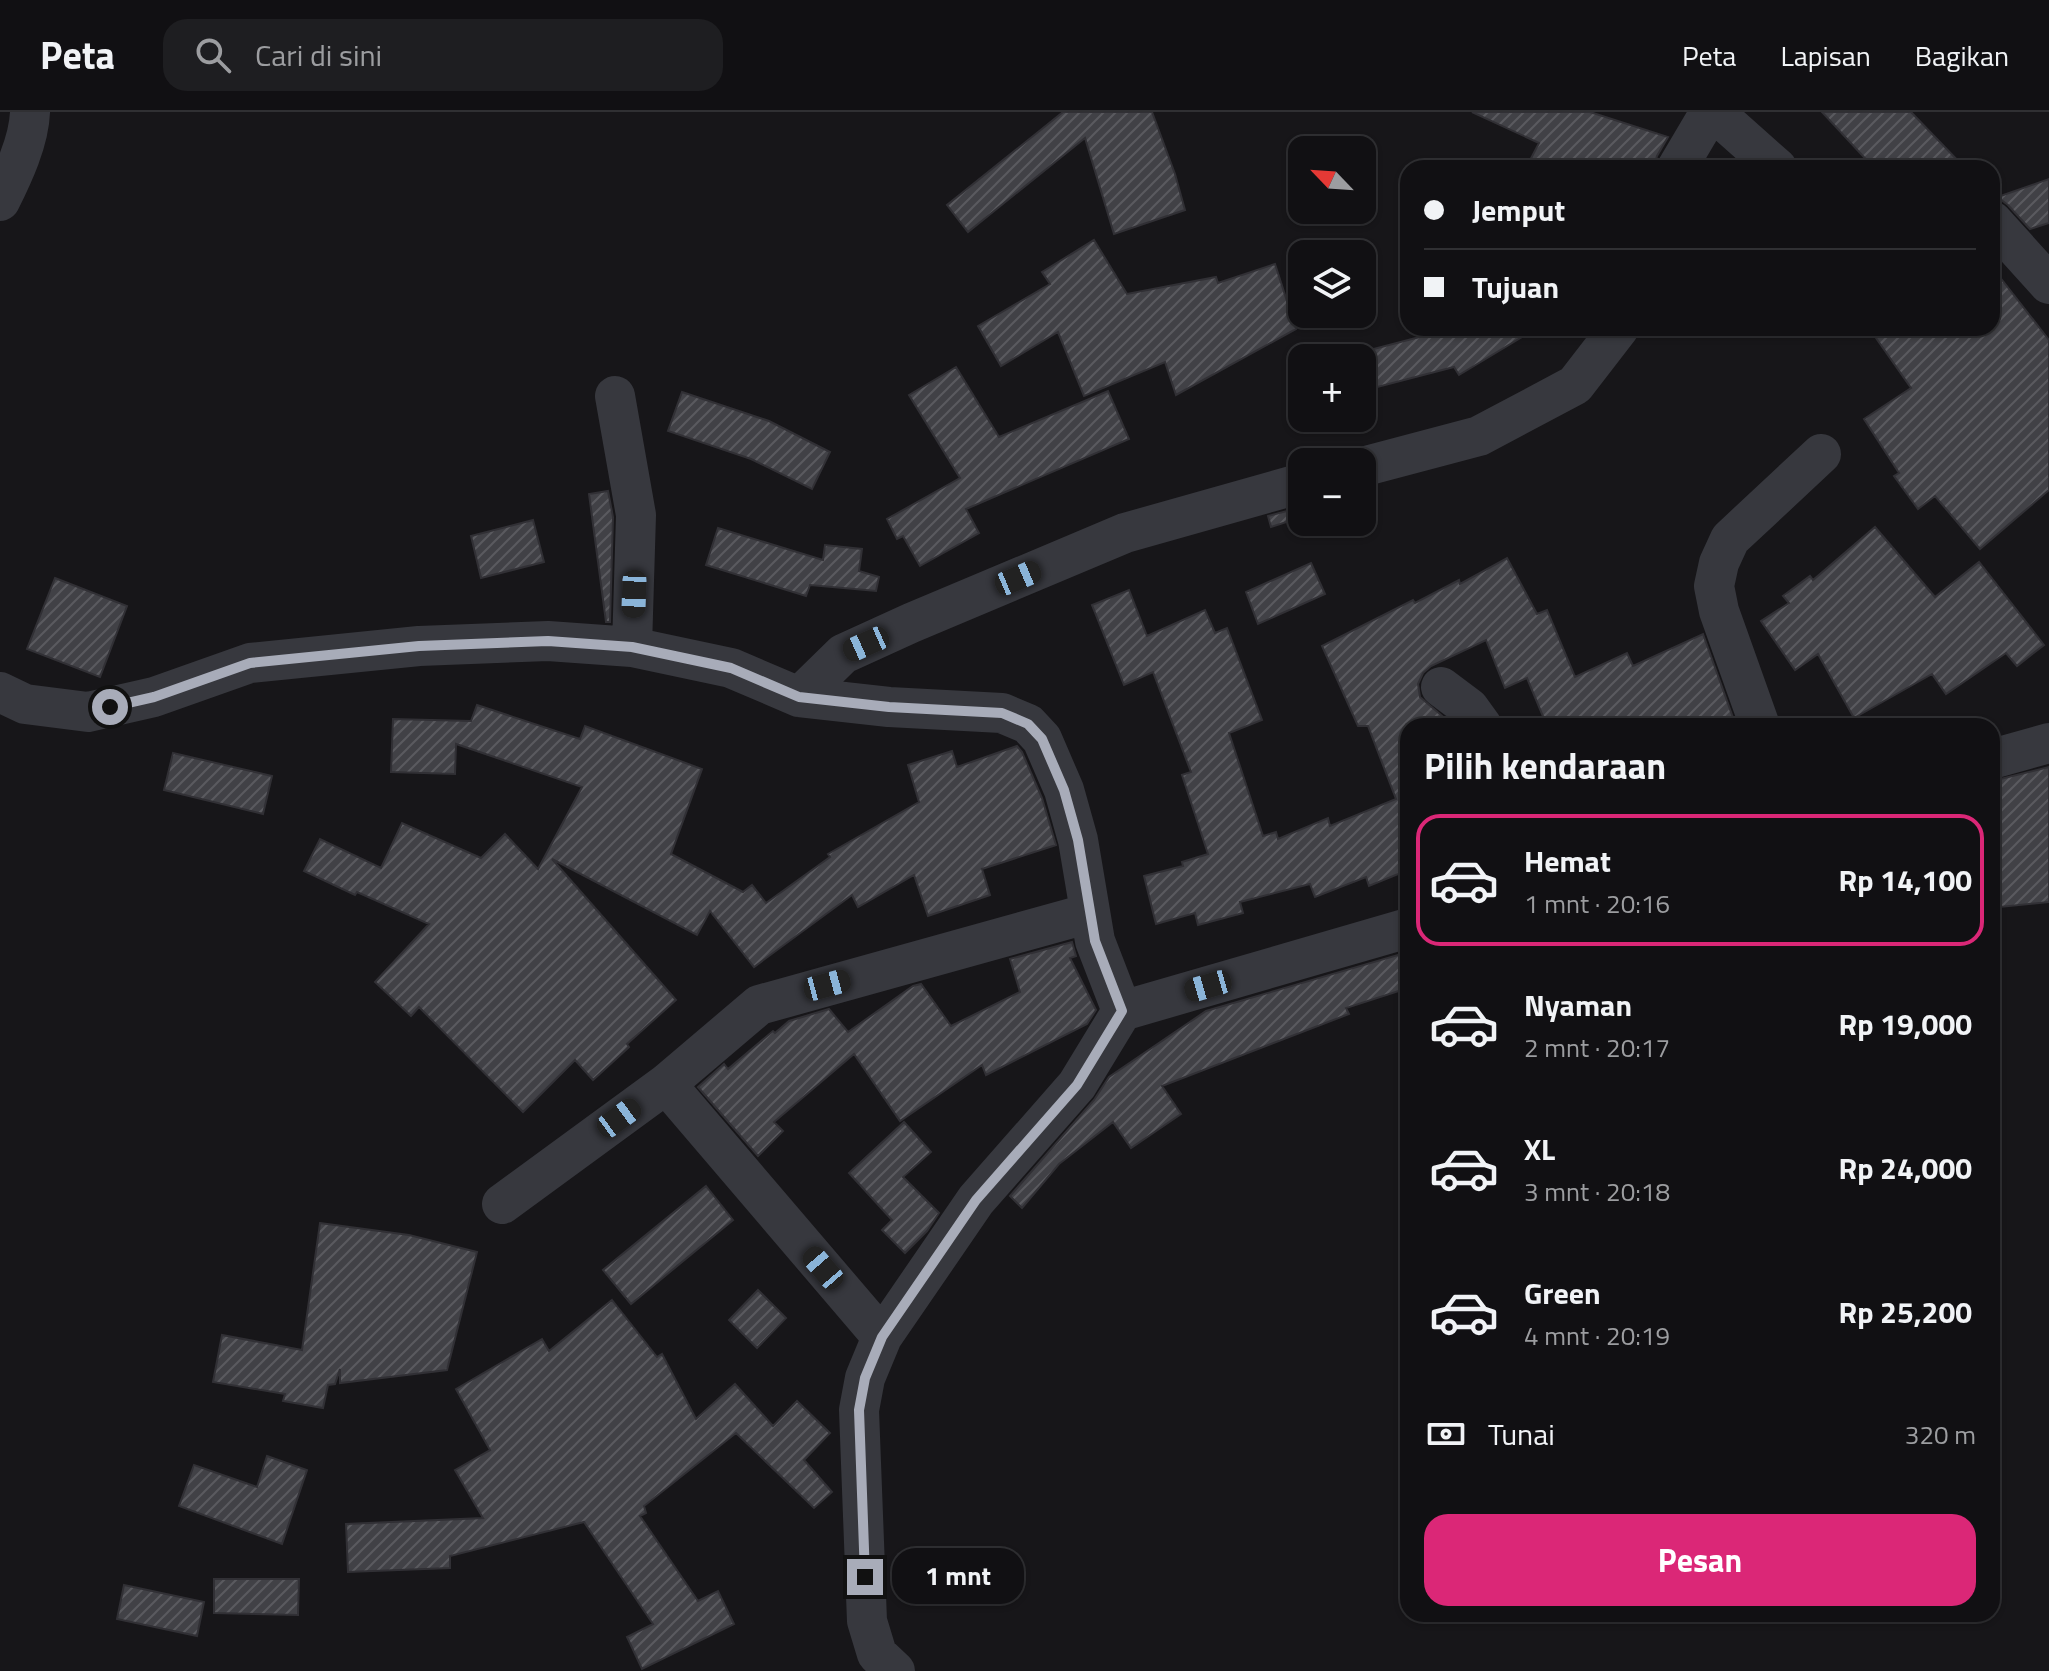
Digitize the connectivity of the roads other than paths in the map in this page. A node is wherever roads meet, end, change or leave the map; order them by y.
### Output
1 (30, 112) edge
2 (1712, 112) edge
3 (1682, 160) edge
4 (1768, 160) edge
5 (0, 201) edge
6 (2000, 230) edge
7 (2049, 284) edge
8 (1613, 336) edge
9 (615, 396) dead end
10 (1821, 454) dead end
11 (1376, 463) edge
12 (1288, 487) edge
13 (632, 647) junction
14 (1441, 687) dead end
15 (0, 692) edge
16 (799, 697) junction
17 (1476, 718) edge
18 (1757, 718) edge
19 (2049, 743) edge
20 (2000, 757) edge
21 (1090, 913) junction
22 (1400, 930) edge
23 (1122, 1011) junction
24 (666, 1084) junction
25 (502, 1204) dead end
26 (882, 1337) junction
27 (895, 1671) edge

1 - 5 street
2 - 3 street
2 - 4 street
6 - 7 street
8 - 11 street
9 - 13 street
10 - 18 street
12 - 16 street
13 - 15 street
13 - 16 street
14 - 17 street
16 - 21 street
19 - 20 street
21 - 23 street
21 - 24 street
22 - 23 street
23 - 26 street
24 - 25 street
24 - 26 street
26 - 27 street

